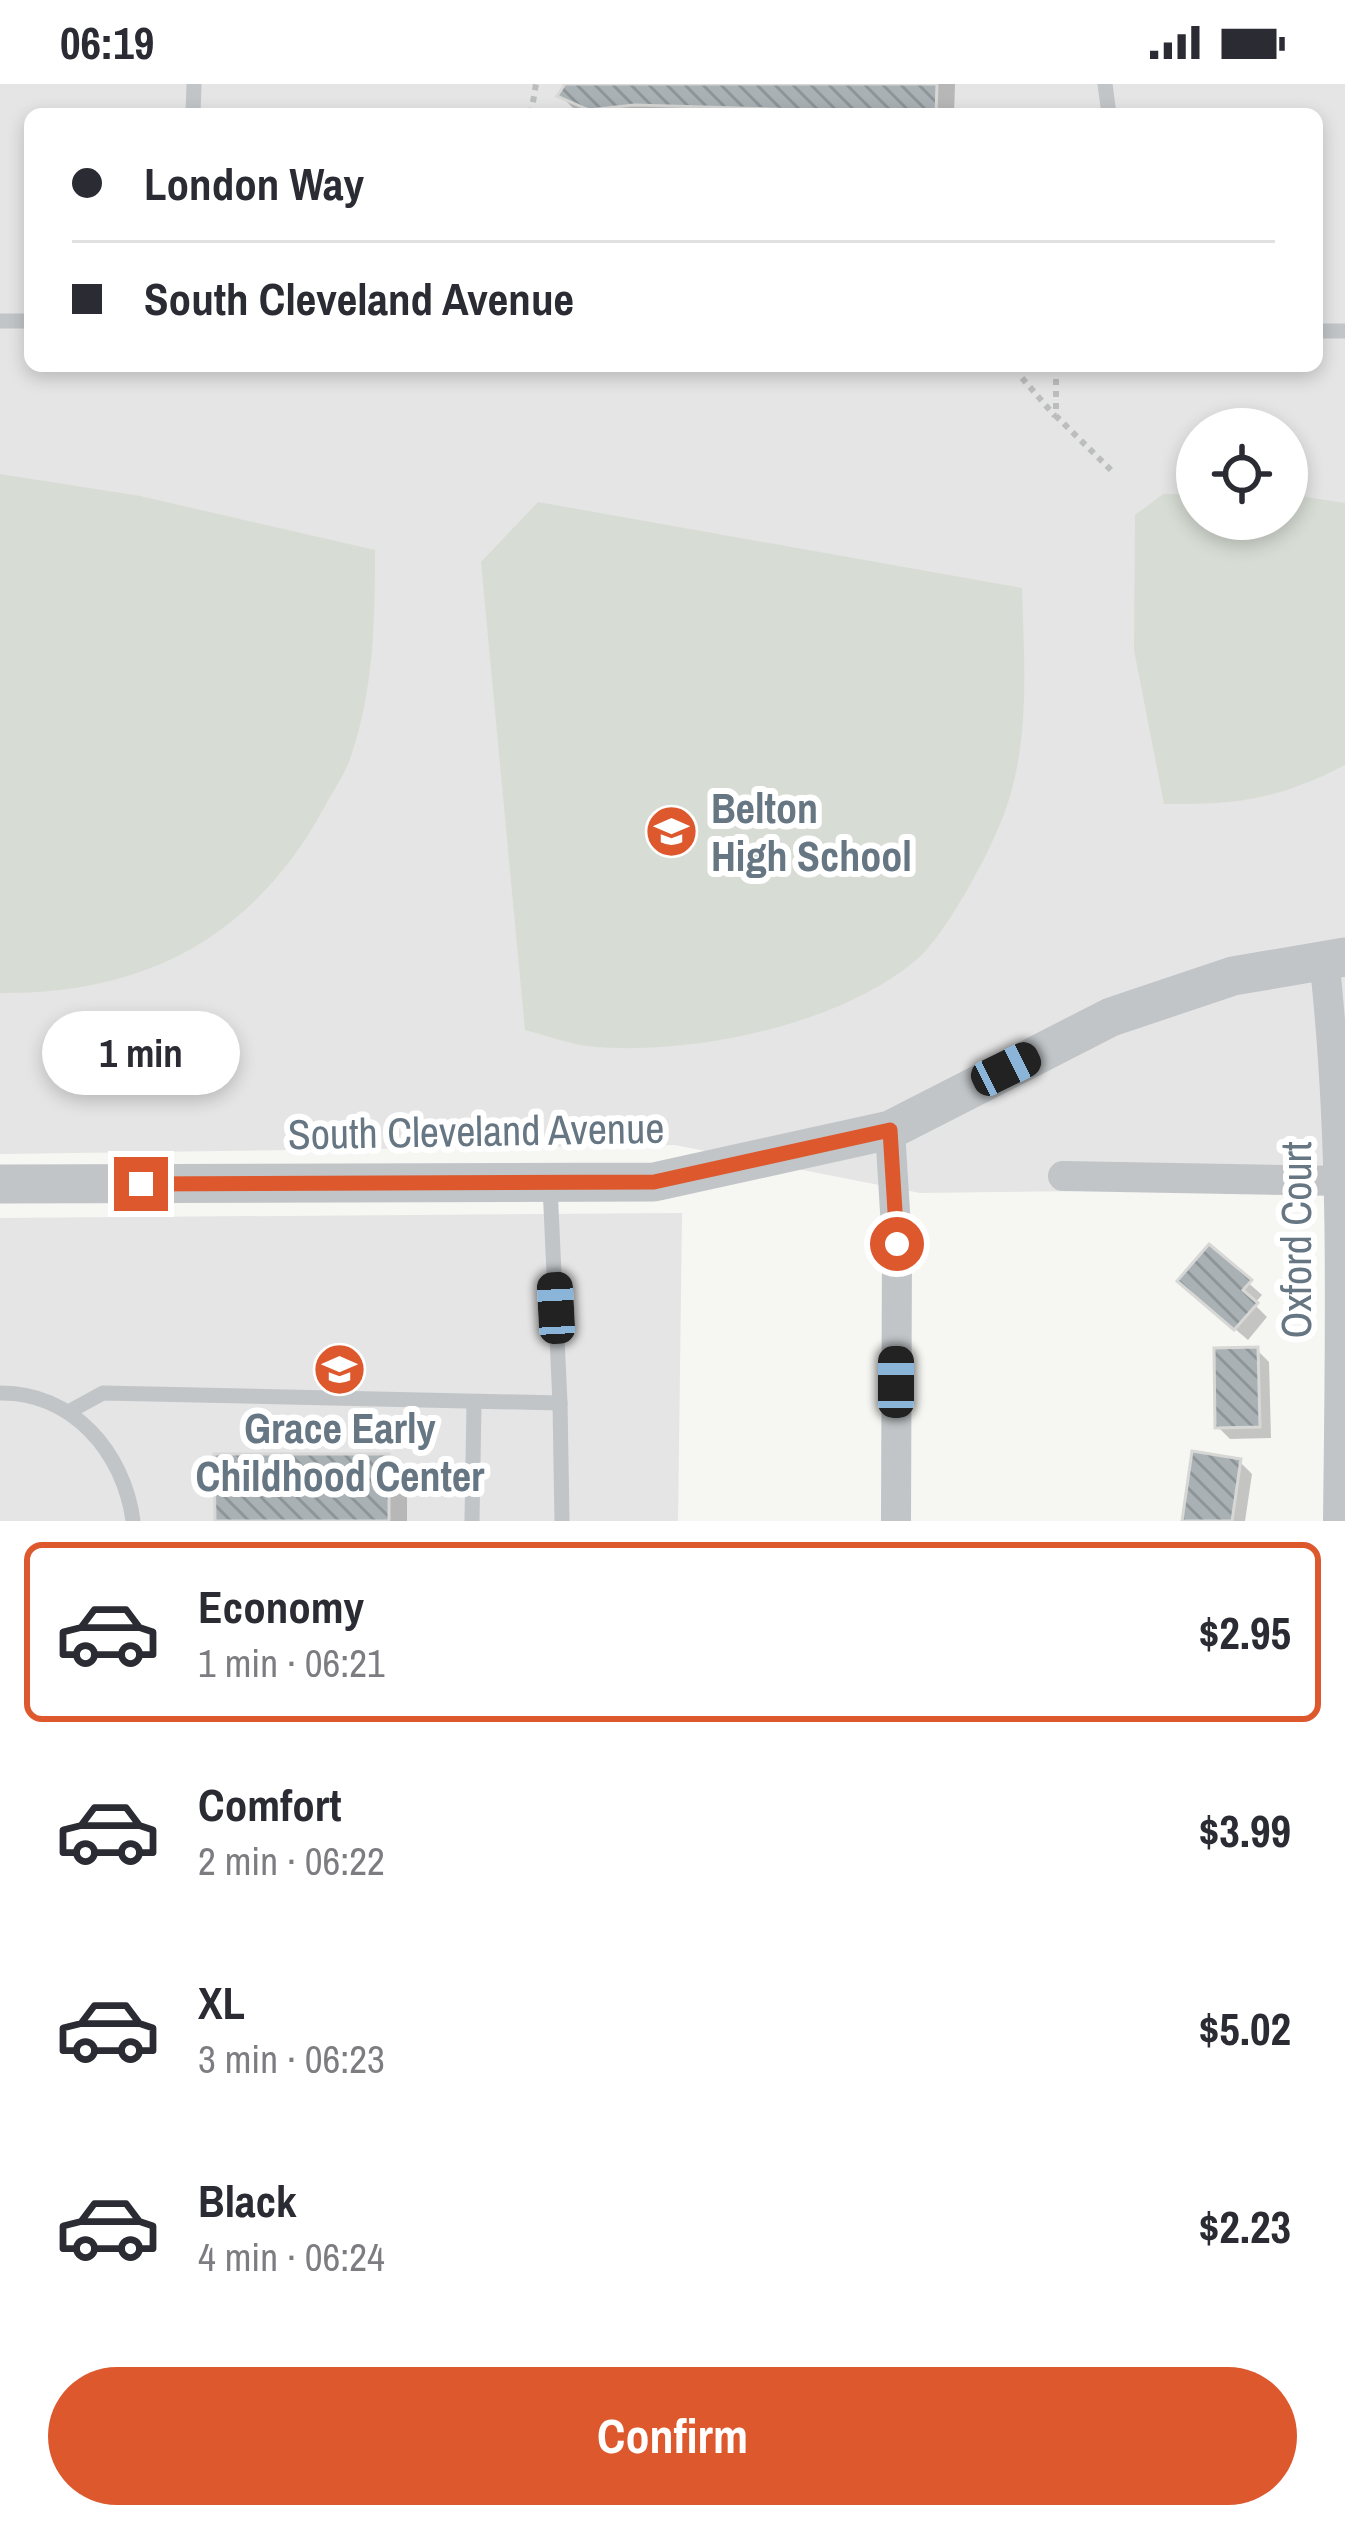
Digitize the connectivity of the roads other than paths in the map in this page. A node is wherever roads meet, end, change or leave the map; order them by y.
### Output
1 (1334, 958) edge
2 (890, 1130) junction
3 (1063, 1175) dead end
4 (1343, 1181) edge
5 (550, 1183) junction
6 (0, 1184) edge
7 (0, 1394) edge
8 (560, 1403) junction
9 (474, 1404) junction
10 (70, 1411) junction
11 (133, 1521) edge
12 (472, 1521) edge
13 (562, 1521) edge
14 (896, 1521) edge
15 (1339, 1521) edge

1 - 2 street, South Cleveland Avenue
1 - 4 street, Oxford Court
2 - 5 street, South Cleveland Avenue
2 - 14 street
3 - 4 street
4 - 15 street, Oxford Court
5 - 6 street, South Cleveland Avenue
5 - 8 lane
7 - 10 lane
8 - 9 lane
8 - 13 lane
9 - 10 lane
9 - 12 lane
10 - 11 lane

